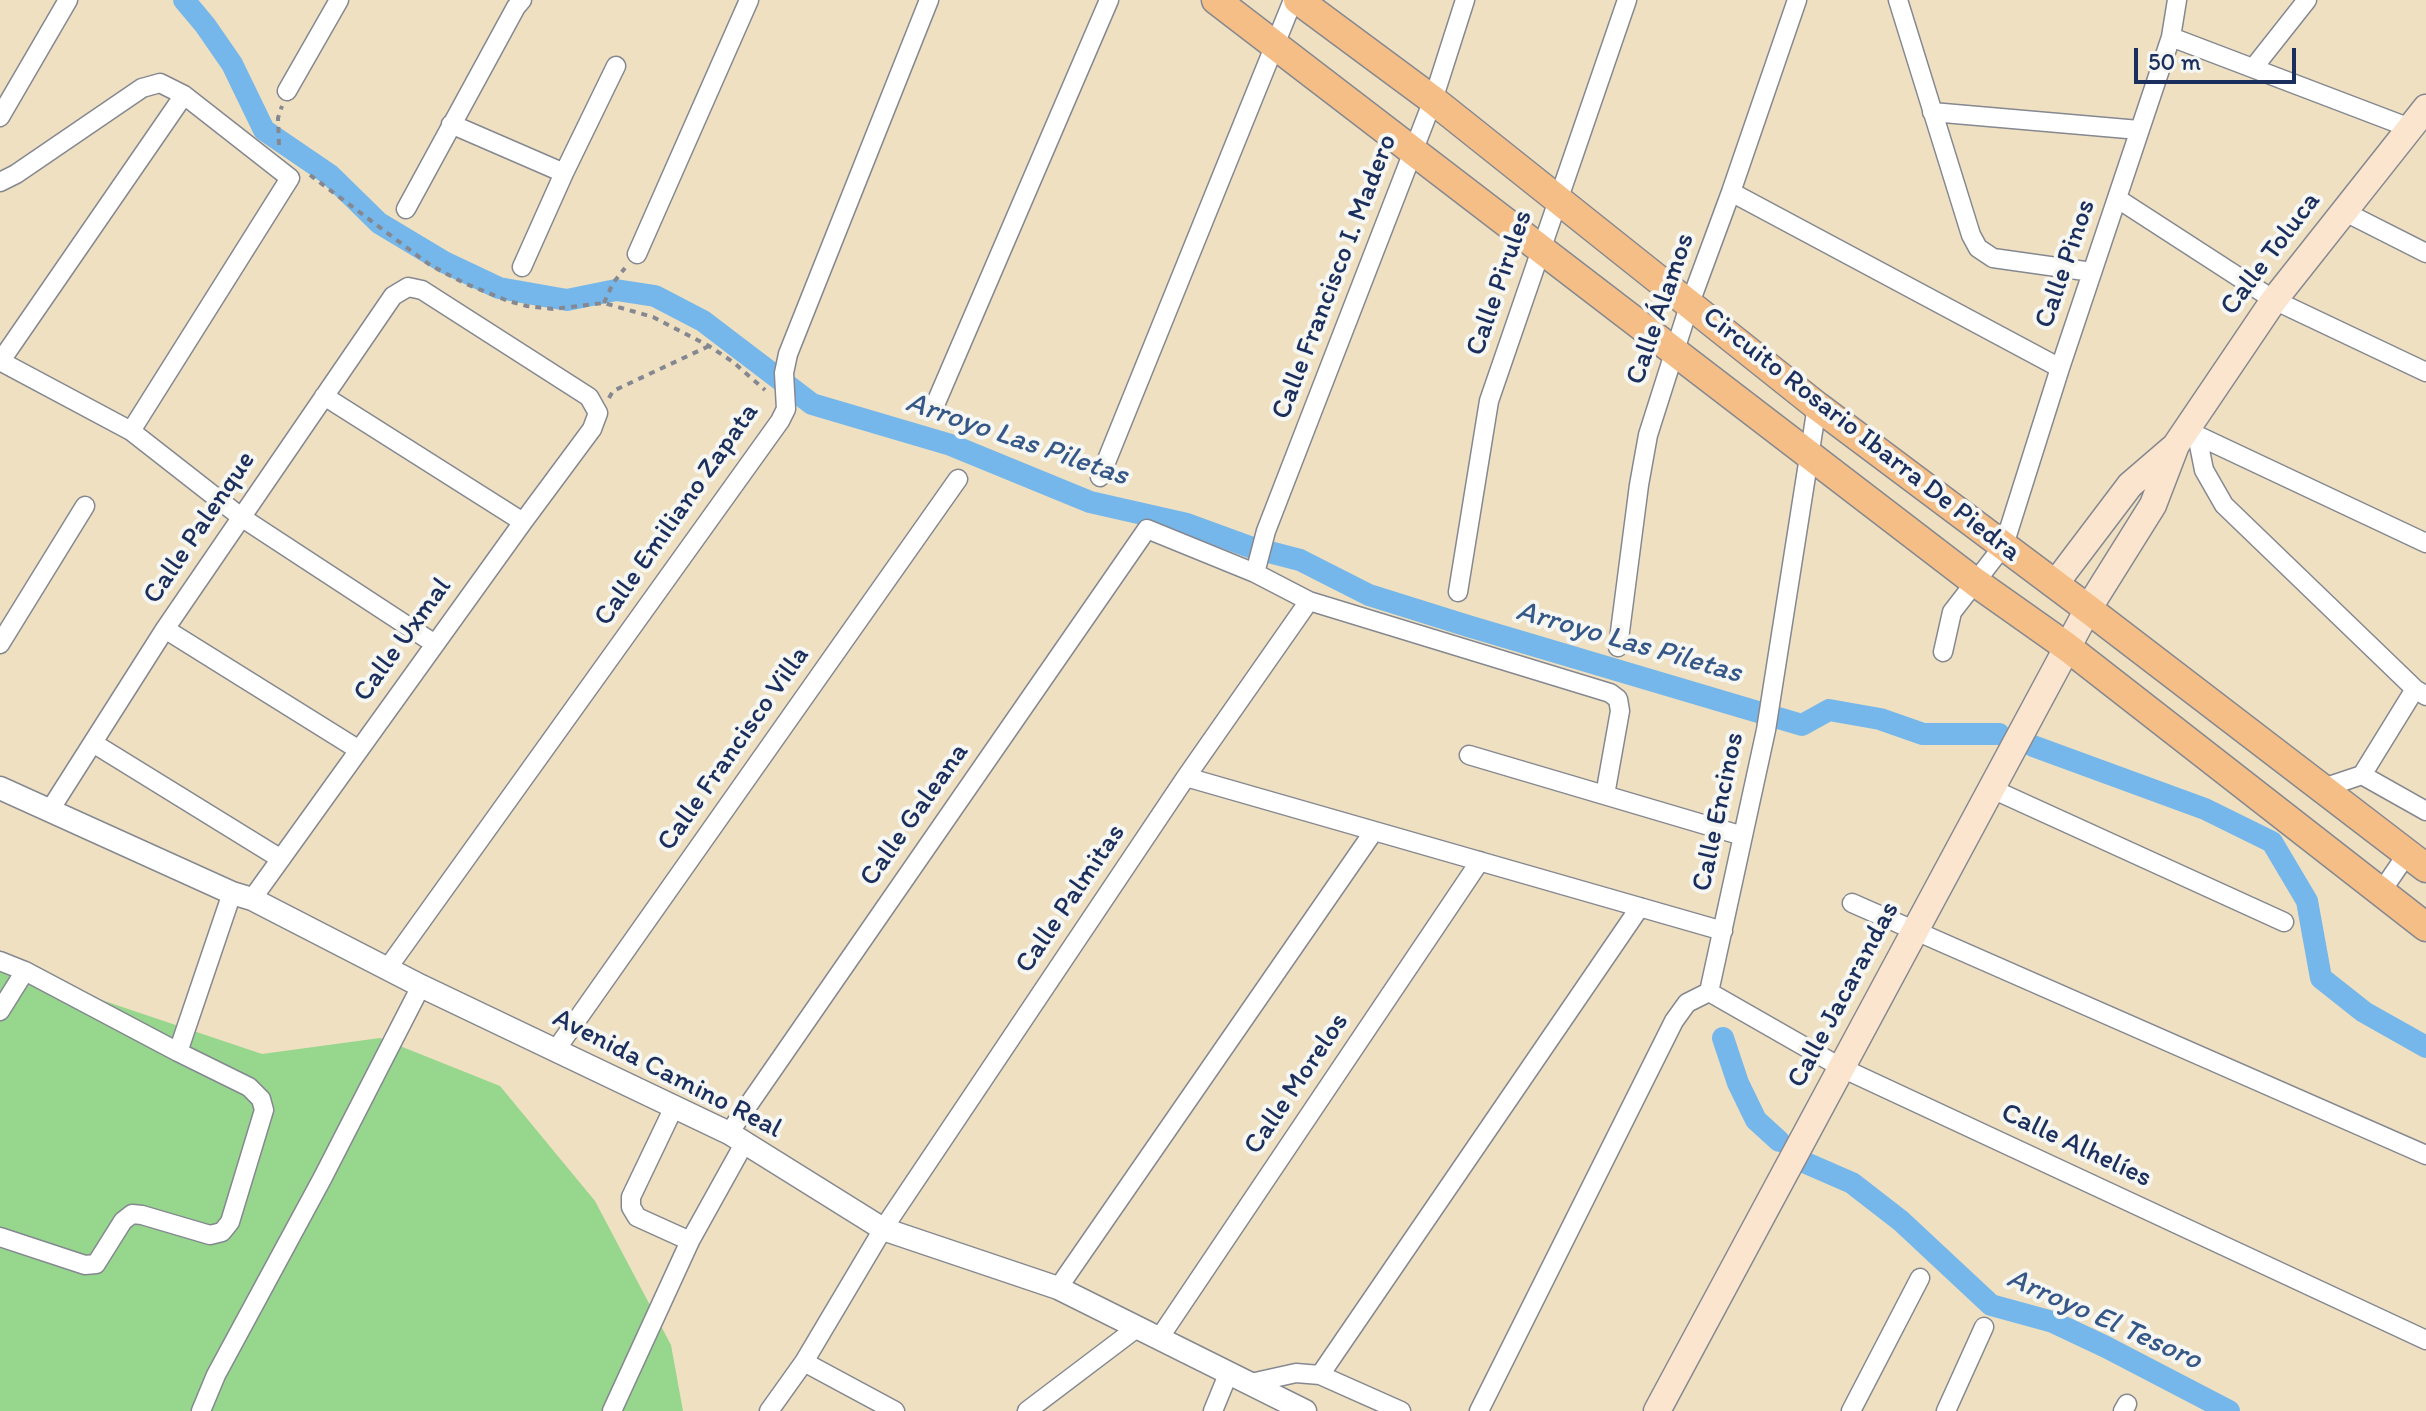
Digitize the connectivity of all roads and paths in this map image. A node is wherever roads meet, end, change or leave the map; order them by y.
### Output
1 (68, 0) edge
2 (339, 0) edge
3 (522, 0) edge
4 (749, 0) edge
5 (929, 0) edge
6 (1109, 0) edge
7 (1216, 0) edge
8 (1296, 0) edge
9 (1465, 0) edge
10 (1627, 0) edge
11 (1797, 0) edge
12 (1898, 0) edge
13 (2177, 0) edge
14 (2307, 0) edge
15 (2171, 37) junction
16 (1274, 47) junction
17 (616, 66) dead end
18 (2254, 67) junction
19 (287, 91) dead end
20 (184, 95) junction
21 (1433, 100) junction
22 (1932, 112) junction
23 (0, 117) edge
24 (278, 118) dead end
25 (2418, 118) edge
26 (451, 124) junction
27 (2139, 130) junction
28 (280, 151) dead end
29 (1414, 151) junction
30 (564, 173) junction
31 (0, 182) edge
32 (1731, 192) junction
33 (1559, 199) junction
34 (2118, 199) junction
35 (406, 209) dead end
36 (2343, 211) junction
37 (1542, 248) junction
38 (2426, 253) edge
39 (637, 254) dead end
40 (522, 267) dead end
41 (2092, 272) junction
42 (613, 283) dead end
43 (2274, 300) junction
44 (604, 303) dead end
45 (1690, 303) junction
46 (709, 346) dead end
47 (1674, 351) junction
48 (0, 362) edge
49 (2060, 368) junction
50 (2426, 372) edge
51 (324, 396) junction
52 (935, 405) dead end
53 (1817, 406) junction
54 (598, 413) junction
55 (131, 431) junction
56 (2186, 437) junction
57 (1810, 456) junction
58 (1100, 477) dead end
59 (958, 479) dead end
60 (85, 506) dead end
61 (241, 517) junction
62 (523, 522) junction
63 (2426, 543) edge
64 (2004, 545) junction
65 (1256, 566) junction
66 (1975, 582) junction
67 (2055, 584) junction
68 (1458, 592) dead end
69 (1309, 601) junction
70 (2088, 609) junction
71 (165, 629) junction
72 (0, 644) edge
73 (435, 644) junction
74 (1618, 647) dead end
75 (2067, 647) junction
76 (1943, 652) dead end
77 (2421, 692) edge
78 (93, 743) junction
79 (359, 750) junction
80 (1469, 755) dead end
81 (2362, 775) junction
82 (1186, 777) junction
83 (0, 788) edge
84 (1990, 788) junction
85 (2323, 788) junction
86 (1605, 795) junction
87 (50, 810) junction
88 (2426, 811) edge
89 (1374, 831) junction
90 (1743, 836) junction
91 (281, 859) junction
92 (1480, 861) junction
93 (2417, 861) edge
94 (2381, 892) junction
95 (242, 896) junction
96 (1852, 903) dead end
97 (1640, 907) junction
98 (2284, 922) dead end
99 (2426, 927) edge
100 (1723, 931) junction
101 (1915, 932) junction
102 (0, 961) edge
103 (387, 969) junction
104 (25, 971) junction
105 (421, 986) junction
106 (1709, 992) junction
107 (0, 1011) edge
108 (555, 1051) junction
109 (178, 1052) junction
110 (1842, 1068) junction
111 (674, 1107) junction
112 (737, 1138) junction
113 (2426, 1155) edge
114 (883, 1229) junction
115 (0, 1237) edge
116 (690, 1241) junction
117 (1920, 1278) dead end
118 (1058, 1288) junction
119 (1138, 1327) junction
120 (1984, 1327) dead end
121 (1160, 1337) junction
122 (2426, 1340) edge
123 (804, 1362) junction
124 (1229, 1372) junction
125 (1320, 1375) junction
126 (1251, 1383) junction
127 (201, 1411) edge
128 (612, 1411) edge
129 (769, 1411) edge
130 (895, 1411) edge
131 (1027, 1411) edge
132 (1213, 1411) edge
133 (1305, 1411) edge
134 (1401, 1411) edge
135 (1479, 1411) edge
136 (1657, 1411) edge
137 (1851, 1411) edge
138 (1946, 1411) edge

1 - 23 street
2 - 19 street
3 - 26 street
4 - 39 street
5 - 103 street, Calle Emiliano Zapata
6 - 52 street
7 - 16 main road
8 - 16 street
8 - 21 main road, Circuito Rosario Ibarra De Piedra
9 - 21 street, Calle Francisco I. Madero
10 - 33 street, Calle Pirules
11 - 32 street, Calle Álamos
12 - 22 street
13 - 15 street, Calle Pinos
14 - 18 street
15 - 18 street
15 - 27 street, Calle Pinos
16 - 29 main road
16 - 58 street
17 - 30 street
18 - 25 street
20 - 31 street
20 - 48 street
20 - 55 street
21 - 29 street, Calle Francisco I. Madero
21 - 33 main road, Circuito Rosario Ibarra De Piedra
22 - 27 street
22 - 41 street
24 - 28 path
25 - 36 main road, Calle Toluca
26 - 30 street
26 - 35 street
27 - 34 street, Calle Pinos
29 - 37 main road
29 - 65 street, Calle Francisco I. Madero
30 - 40 street
32 - 45 street, Calle Álamos
32 - 49 street
33 - 37 street, Calle Pirules
33 - 45 main road, Circuito Rosario Ibarra De Piedra
34 - 41 street, Calle Pinos
34 - 43 street
36 - 38 street
36 - 43 main road, Calle Toluca
37 - 47 main road
37 - 68 street, Calle Pirules
41 - 49 street, Calle Pinos
42 - 44 path
43 - 50 street
43 - 56 main road, Calle Toluca
45 - 47 street, Calle Álamos
45 - 53 main road, Circuito Rosario Ibarra De Piedra
46 - 54 path
47 - 57 main road
47 - 74 street, Calle Álamos
48 - 55 street
49 - 64 street, Calle Pinos
51 - 54 street, Calle Palenque
51 - 61 street, Calle Palenque
51 - 62 street
53 - 57 street, Calle Encinos
53 - 64 main road, Circuito Rosario Ibarra De Piedra
54 - 62 street, Calle Uxmal
55 - 61 street
56 - 63 street
56 - 67 main road, Calle Toluca
56 - 70 main road, Calle Toluca
56 - 77 street
57 - 66 main road
57 - 90 street, Calle Encinos
59 - 108 street, Calle Francisco Villa
60 - 72 street
61 - 71 street, Calle Palenque
61 - 73 street
62 - 73 street, Calle Uxmal
64 - 66 street
64 - 67 main road, Circuito Rosario Ibarra De Piedra
65 - 69 street
65 - 112 street, Calle Galeana
66 - 75 main road
66 - 76 street
67 - 70 main road, Circuito Rosario Ibarra De Piedra
69 - 82 street, Calle Palmitas
69 - 86 street
70 - 75 main road, Calle Jacarandas
70 - 85 main road, Circuito Rosario Ibarra De Piedra
71 - 78 street, Calle Palenque
71 - 79 street
73 - 79 street, Calle Uxmal
75 - 84 main road, Calle Jacarandas
75 - 94 main road
77 - 81 street
78 - 87 street, Calle Palenque
78 - 91 street
79 - 91 street, Calle Uxmal
80 - 86 street
81 - 85 street
81 - 88 street
82 - 89 street
82 - 114 street, Calle Palmitas
83 - 87 street, Avenida Camino Real
84 - 98 street
84 - 101 main road, Calle Jacarandas
85 - 93 main road, Circuito Rosario Ibarra De Piedra
86 - 90 street
87 - 95 street, Avenida Camino Real
89 - 92 street
89 - 118 street
90 - 100 street, Calle Encinos
91 - 95 street, Calle Uxmal
92 - 97 street
92 - 121 street, Calle Morelos
93 - 94 street
94 - 99 main road
95 - 103 street, Avenida Camino Real
95 - 109 street, Calle Uxmal
96 - 101 street
97 - 100 street
97 - 125 street
100 - 106 street, Calle Encinos
101 - 110 main road, Calle Jacarandas
101 - 113 street
102 - 104 street
103 - 105 street, Avenida Camino Real
104 - 107 street
104 - 109 street
105 - 108 street, Avenida Camino Real
105 - 127 street
106 - 110 street, Calle Alhelíes
106 - 135 street
108 - 111 street, Avenida Camino Real
109 - 115 street
110 - 122 street, Calle Alhelíes
110 - 136 main road, Calle Jacarandas
111 - 112 street, Avenida Camino Real
111 - 116 street
112 - 114 street, Avenida Camino Real
112 - 116 street, Calle Galeana
114 - 118 street, Avenida Camino Real
114 - 123 street, Calle Palmitas
116 - 128 street, Calle Galeana
117 - 137 street
118 - 119 street, Avenida Camino Real
119 - 121 street, Avenida Camino Real
119 - 131 street
120 - 138 street
121 - 124 street, Avenida Camino Real
123 - 129 street, Calle Palmitas
123 - 130 street
124 - 126 street, Avenida Camino Real
124 - 132 street
125 - 126 street
125 - 134 street
126 - 133 street, Avenida Camino Real

